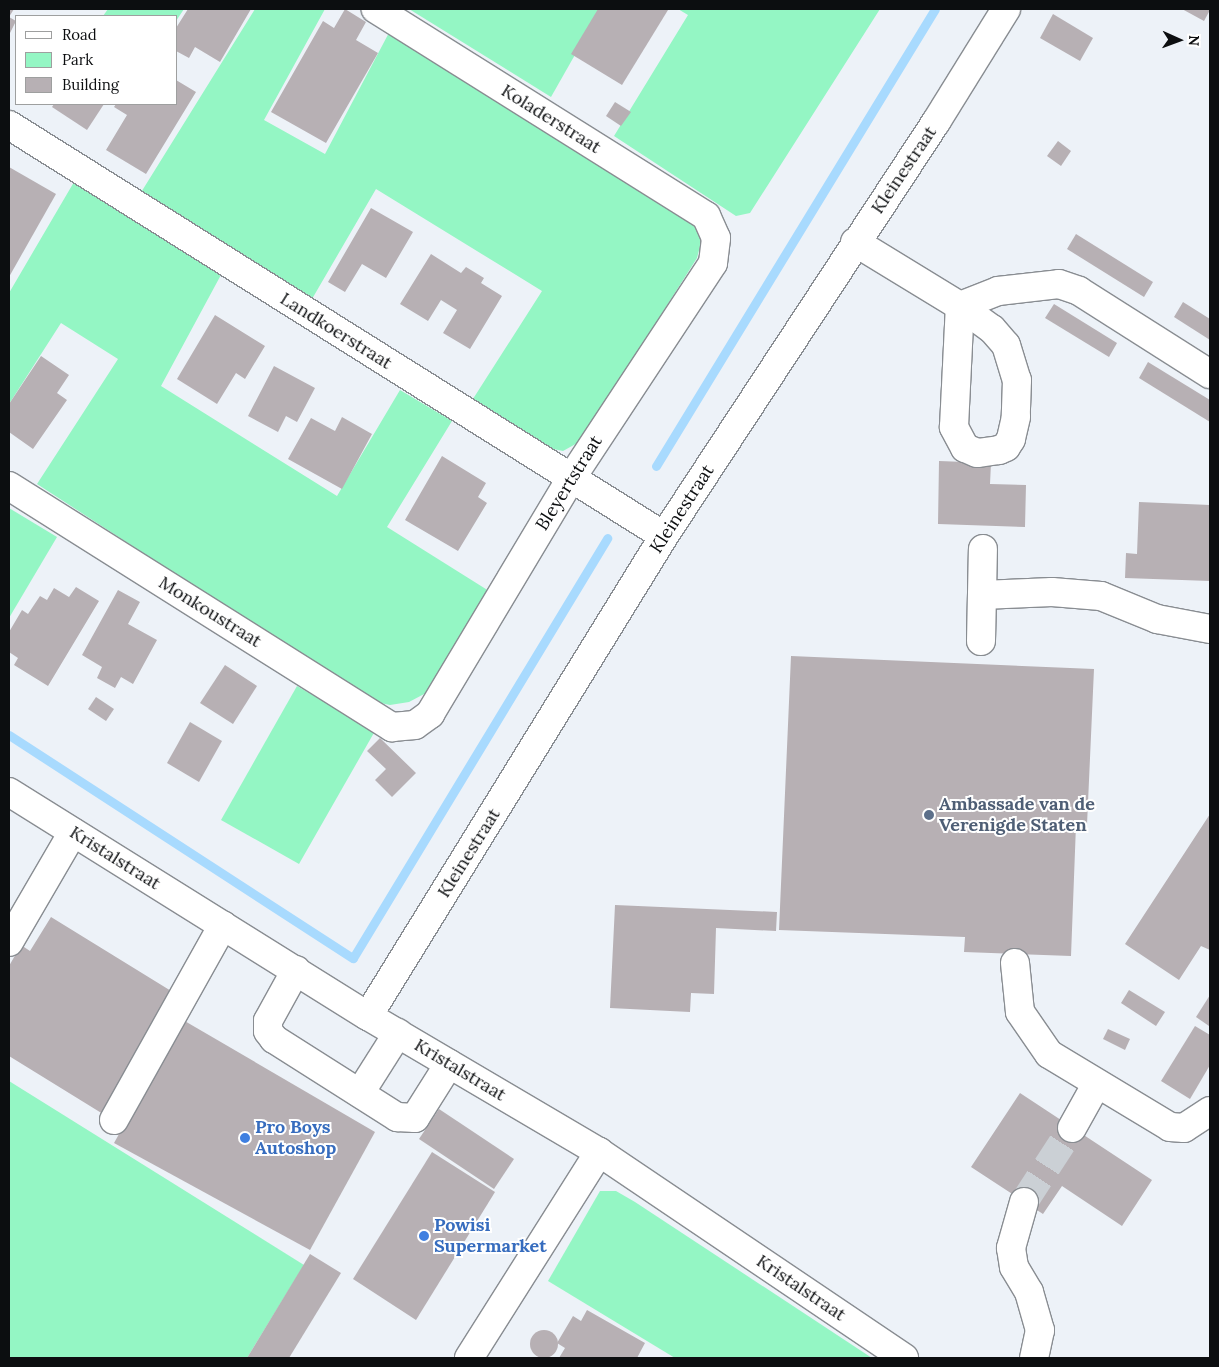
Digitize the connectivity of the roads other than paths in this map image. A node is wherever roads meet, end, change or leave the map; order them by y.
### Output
1 (376, 9) edge
2 (1006, 9) edge
3 (9, 125) edge
4 (716, 238) joint
5 (855, 242) junction
6 (960, 306) junction
7 (1210, 374) edge
8 (572, 477) junction
9 (9, 486) edge
10 (664, 536) junction
11 (983, 549) dead end
12 (982, 595) junction
13 (1210, 629) edge
14 (981, 641) dead end
15 (414, 725) joint
16 (9, 792) edge
17 (73, 832) junction
18 (223, 925) junction
19 (9, 942) edge
20 (1015, 963) dead end
21 (296, 970) junction
22 (368, 1016) junction
23 (398, 1033) junction
24 (449, 1064) junction
25 (1097, 1083) junction
26 (360, 1093) junction
27 (1210, 1111) edge
28 (114, 1120) dead end
29 (1072, 1128) tunnel mouth
30 (599, 1152) junction
31 (1024, 1202) tunnel mouth
32 (469, 1358) edge
33 (904, 1358) edge
34 (1034, 1358) edge

1 - 4 street, Koladerstraat
2 - 5 street, Kleinestraat
3 - 8 street, Landkoerstraat
4 - 8 street, Bleyertstraat
5 - 6 street
5 - 10 street, Kleinestraat
6 - 6 street
6 - 7 street
8 - 10 street, Landkoerstraat
8 - 15 street, Bleyertstraat
9 - 15 street, Monkoustraat
10 - 22 street, Kleinestraat
11 - 12 street
12 - 13 street
12 - 14 street
16 - 17 street, Kristalstraat
17 - 18 street, Kristalstraat
17 - 19 street
18 - 21 street, Kristalstraat
18 - 28 street
20 - 25 street
21 - 22 street, Kristalstraat
21 - 26 street
22 - 23 street, Kristalstraat
23 - 24 street, Kristalstraat
23 - 26 street
24 - 26 street
24 - 30 street, Kristalstraat
25 - 27 street
25 - 29 street
30 - 32 street
30 - 33 street, Kristalstraat
31 - 34 street

